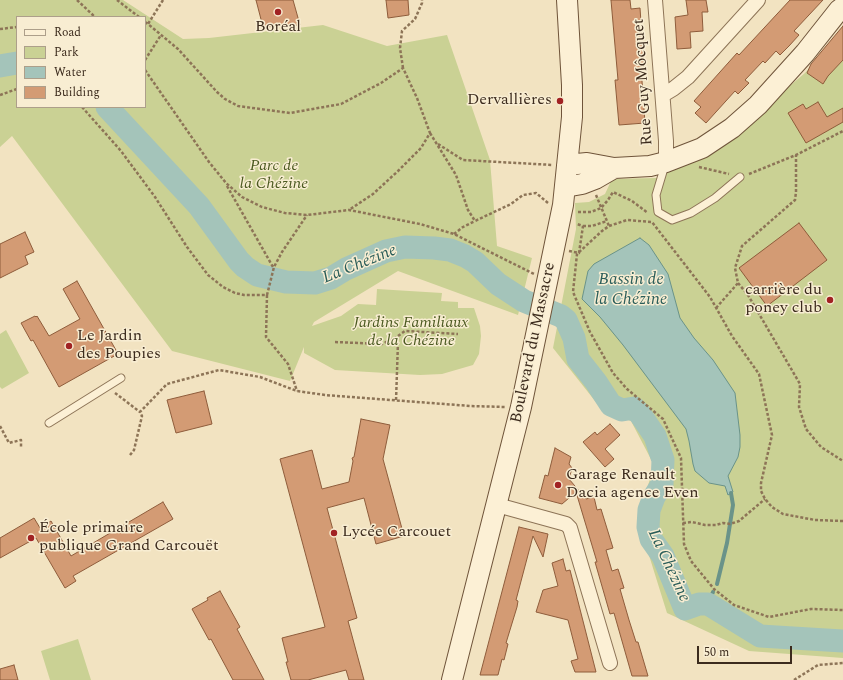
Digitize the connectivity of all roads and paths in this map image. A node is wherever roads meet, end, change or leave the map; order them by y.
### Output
1 (77, 0) edge
2 (117, 0) edge
3 (163, 0) edge
4 (422, 0) edge
5 (567, 0) edge
6 (655, 0) edge
7 (758, 0) edge
8 (843, 7) edge
9 (94, 16) edge
10 (138, 16) edge
11 (843, 20) edge
12 (148, 24) joint
13 (16, 27) edge
14 (0, 29) edge
15 (160, 35) junction
16 (805, 53) junction
17 (146, 58) edge
18 (403, 68) junction
19 (146, 71) edge
20 (16, 90) edge
21 (0, 95) edge
22 (663, 95) junction
23 (83, 108) edge
24 (843, 131) edge
25 (430, 132) junction
26 (437, 143) junction
27 (796, 155) junction
28 (666, 162) junction
29 (560, 165) junction
30 (694, 167) dead end
31 (614, 168) junction
32 (740, 177) junction
33 (226, 184) junction
34 (565, 187) junction
35 (594, 191) dead end
36 (601, 208) junction
37 (349, 210) junction
38 (547, 210) dead end
39 (307, 215) junction
40 (475, 221) junction
41 (608, 221) junction
42 (652, 222) junction
43 (583, 226) junction
44 (609, 226) junction
45 (454, 234) junction
46 (579, 253) junction
47 (274, 267) junction
48 (536, 267) dead end
49 (738, 283) junction
50 (267, 295) junction
51 (716, 308) junction
52 (458, 334) dead end
53 (395, 338) junction
54 (335, 342) dead end
55 (121, 378) dead end
56 (108, 386) junction
57 (297, 391) junction
58 (396, 401) junction
59 (521, 407) junction
60 (140, 412) junction
61 (49, 423) dead end
62 (0, 426) edge
63 (21, 447) dead end
64 (130, 455) dead end
65 (843, 461) edge
66 (765, 499) junction
67 (497, 505) junction
68 (843, 521) edge
69 (683, 523) junction
70 (843, 610) edge
71 (843, 663) edge
72 (610, 664) dead end
73 (452, 680) edge
74 (794, 680) edge

1 - 9 path
2 - 10 path
3 - 12 path
4 - 18 path
5 - 29 main road, Boulevard du Massacre
6 - 22 street, Rue Guy Môcquet
7 - 22 street
8 - 16 main road
11 - 16 main road
12 - 15 path
13 - 14 path
15 - 17 path
15 - 18 path
16 - 28 main road
18 - 25 path
19 - 33 path
20 - 21 path
22 - 28 street, Rue Guy Môcquet
23 - 50 path
24 - 27 path
25 - 26 path
25 - 37 path
26 - 29 path
26 - 40 path
27 - 32 path
27 - 49 path
28 - 31 main road
28 - 32 lane
29 - 31 main road
29 - 34 main road, Boulevard du Massacre
30 - 32 path
31 - 34 main road
33 - 39 path
33 - 47 path
34 - 59 main road, Boulevard du Massacre
35 - 36 path
36 - 41 path
36 - 42 path
36 - 43 path
37 - 39 path
37 - 45 path
38 - 40 path
39 - 47 path
40 - 45 path
41 - 43 path
41 - 44 path
42 - 44 path
42 - 51 path
43 - 46 path
44 - 46 path
45 - 48 path
46 - 69 path
47 - 50 path
49 - 51 path
49 - 65 path
50 - 57 path
51 - 66 path
52 - 53 path
53 - 54 path
53 - 58 path
55 - 56 lane
56 - 60 path
56 - 61 lane
57 - 58 path
57 - 60 path
58 - 59 path
59 - 67 main road, Boulevard du Massacre
60 - 64 path
62 - 63 path
66 - 68 path
66 - 69 path
67 - 72 street
67 - 73 main road, Boulevard du Massacre
69 - 70 path
71 - 74 path

